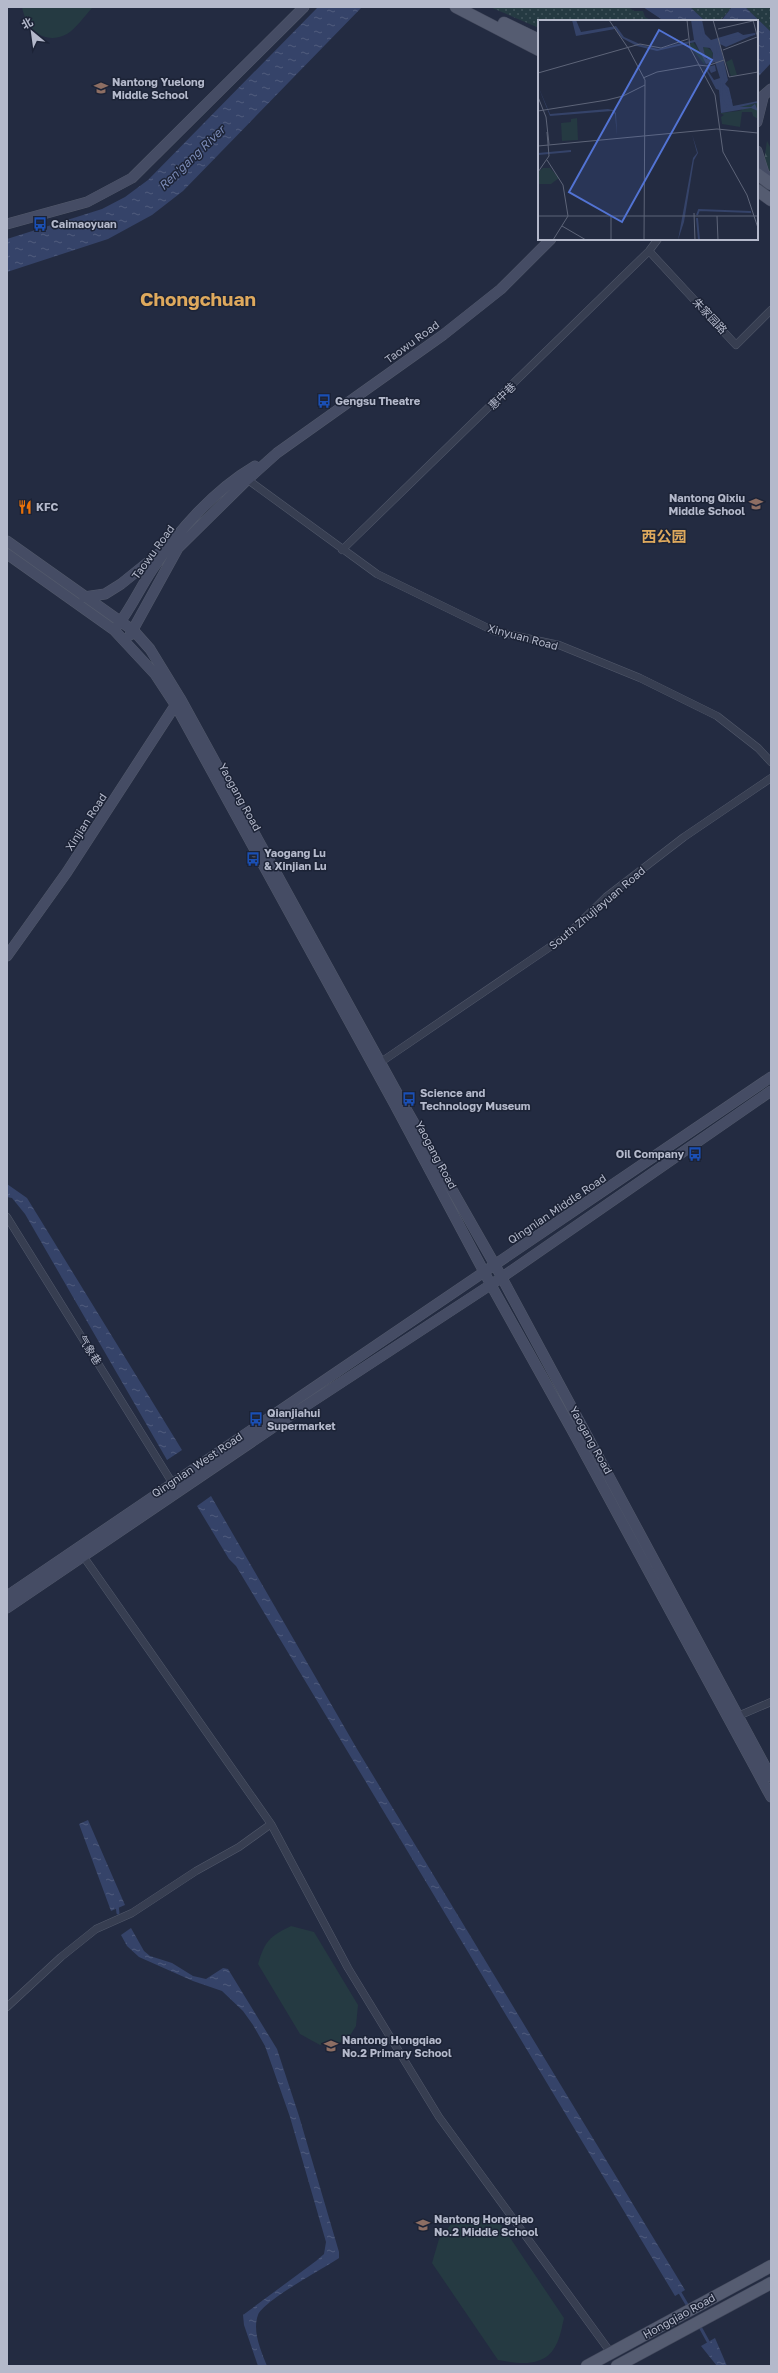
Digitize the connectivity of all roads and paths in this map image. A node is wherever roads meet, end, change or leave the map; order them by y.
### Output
1 (456, 7) edge
2 (472, 7) edge
3 (298, 9) edge
4 (538, 40) edge
5 (538, 49) edge
6 (771, 89) edge
7 (759, 101) edge
8 (758, 112) edge
9 (758, 154) edge
10 (758, 175) edge
11 (771, 183) edge
12 (758, 191) edge
13 (771, 200) edge
14 (7, 224) edge
15 (551, 240) edge
16 (657, 240) edge
17 (649, 251) junction
18 (771, 310) edge
19 (243, 477) junction
20 (7, 542) edge
21 (172, 542) junction
22 (342, 550) junction
23 (7, 554) edge
24 (84, 597) junction
25 (122, 620) junction
26 (114, 630) junction
27 (134, 630) junction
28 (125, 641) junction
29 (178, 702) junction
30 (771, 762) edge
31 (771, 778) edge
32 (7, 956) edge
33 (381, 1062) junction
34 (771, 1077) edge
35 (771, 1091) edge
36 (7, 1217) edge
37 (495, 1265) junction
38 (484, 1273) junction
39 (501, 1278) junction
40 (491, 1285) junction
41 (173, 1484) junction
42 (81, 1552) junction
43 (7, 1596) edge
44 (7, 1608) edge
45 (771, 1702) edge
46 (738, 1716) junction
47 (771, 1777) edge
48 (771, 1797) edge
49 (271, 1824) junction
50 (7, 2007) edge
51 (771, 2266) edge
52 (771, 2283) edge
53 (611, 2353) junction
54 (587, 2366) edge
55 (617, 2366) edge

1 - 5 main road
2 - 4 main road
3 - 14 main road
6 - 7 main road
7 - 8 main road
9 - 11 main road
10 - 11 main road
12 - 13 main road
15 - 19 main road, Taowu Road
16 - 17 street, 惠中巷
17 - 18 street, 朱家园路
17 - 22 street, 惠中巷
19 - 21 main road, Taowu Road
19 - 22 street, Xinyuan Road
19 - 27 main road, Taowu Road
20 - 24 main road, Yaogang Road
21 - 24 main road
21 - 25 main road, Taowu Road
22 - 30 street, Xinyuan Road
23 - 26 main road, Yaogang Road
24 - 25 main road, Yaogang Road
25 - 26 main road, Taowu Road
25 - 27 main road, Yaogang Road
26 - 28 main road, Yaogang Road
27 - 28 main road, Taowu Road
27 - 29 main road, Yaogang Road
28 - 29 main road, Yaogang Road
29 - 32 main road, Xinjian Road
29 - 33 main road, Yaogang Road
29 - 38 main road, Yaogang Road
31 - 33 street, South Zhujiayuan Road
33 - 37 main road, Yaogang Road
34 - 37 main road, Qingnian Middle Road
35 - 39 main road
36 - 41 street, 气象巷
37 - 38 main road, Qingnian West Road
37 - 39 main road, Yaogang Road
38 - 40 main road, Yaogang Road
38 - 41 main road, Qingnian West Road
39 - 40 main road, Qingnian West Road
39 - 46 main road, Yaogang Road
40 - 42 main road, Qingnian West Road
40 - 48 main road, Yaogang Road
41 - 42 main road, Qingnian West Road
42 - 43 main road, Qingnian West Road
42 - 44 main road, Qingnian West Road
42 - 49 street
45 - 46 street
46 - 47 main road, Yaogang Road
49 - 50 street
49 - 53 street
51 - 53 main road, Hongqiao Road
52 - 55 main road, Hongqiao Road
53 - 54 main road, Hongqiao Road

